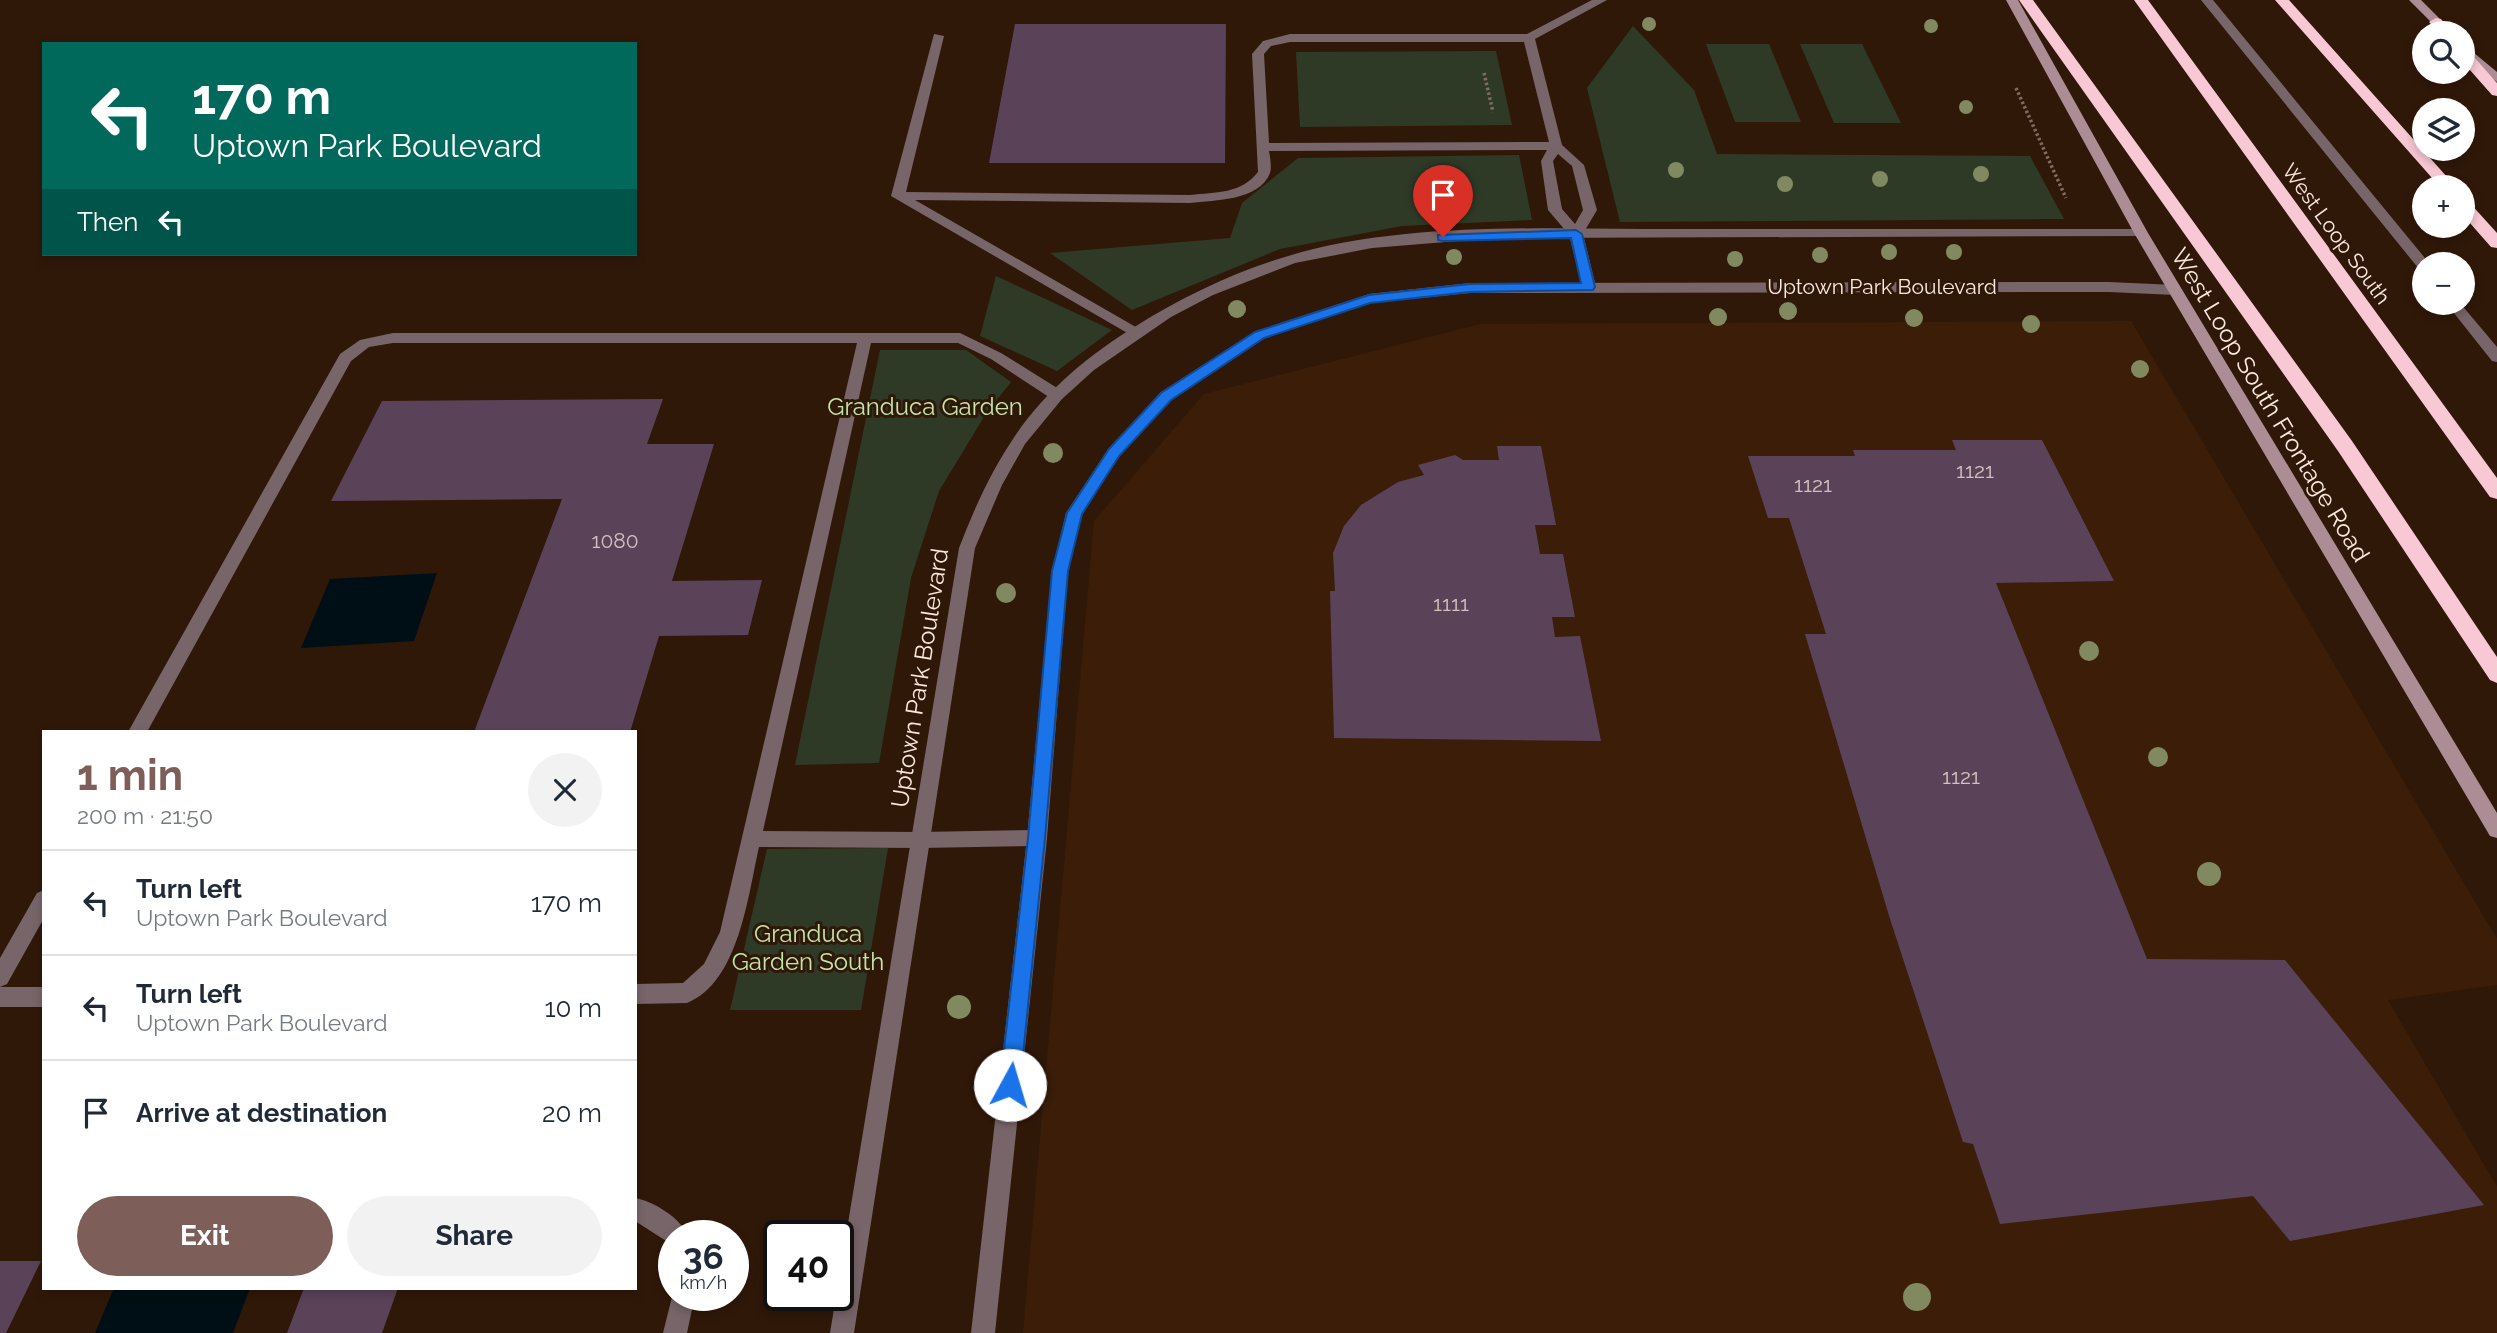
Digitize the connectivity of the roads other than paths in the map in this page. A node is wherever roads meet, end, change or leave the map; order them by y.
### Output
1 (1601, 0) edge
2 (2012, 0) edge
3 (2026, 0) edge
4 (2141, 0) edge
5 (2207, 0) edge
6 (2282, 0) edge
7 (2415, 0) edge
8 (2435, 21) edge
9 (937, 36) dead end
10 (1529, 38) junction
11 (2475, 58) edge
12 (2475, 67) edge
13 (2497, 78) edge
14 (2497, 92) edge
15 (1556, 146) junction
16 (1263, 147) junction
17 (2437, 175) edge
18 (898, 195) junction
19 (2475, 218) edge
20 (2141, 233) junction
21 (1576, 234) junction
22 (2497, 243) edge
23 (2413, 252) edge
24 (1589, 287) junction
25 (2175, 290) junction
26 (2463, 315) edge
27 (1136, 333) junction
28 (865, 338) junction
29 (2497, 358) edge
30 (1057, 395) junction
31 (2497, 492) edge
32 (2497, 674) edge
33 (138, 730) edge
34 (2497, 830) edge
35 (1037, 838) junction
36 (751, 839) junction
37 (920, 840) junction
38 (42, 903) edge
39 (0, 977) edge
40 (637, 993) edge
41 (0, 997) edge
42 (42, 997) edge
43 (637, 1210) edge
44 (658, 1222) edge
45 (680, 1311) edge
46 (675, 1333) edge
47 (842, 1333) edge
48 (983, 1333) edge

1 - 10 street
2 - 20 main road, West Loop South Frontage Road
3 - 32 highway
4 - 31 highway, West Loop South
5 - 23 street
6 - 17 highway
7 - 8 main road
9 - 18 street
10 - 15 street
10 - 16 street
11 - 13 main road
12 - 14 highway
15 - 16 street
15 - 21 street
15 - 21 street
16 - 18 street
18 - 27 street
19 - 22 highway
20 - 21 street, Uptown Park Boulevard
20 - 25 main road, West Loop South Frontage Road
21 - 24 street
21 - 27 street, Uptown Park Boulevard
24 - 25 street, Uptown Park Boulevard
24 - 35 street, Uptown Park Boulevard
25 - 34 main road, West Loop South Frontage Road
26 - 29 street
27 - 30 street, Uptown Park Boulevard
28 - 30 street
28 - 33 street
28 - 36 street
30 - 37 street, Uptown Park Boulevard
35 - 37 street, Uptown Park Boulevard
35 - 48 street, Uptown Park Boulevard
36 - 37 street
36 - 40 street
37 - 47 street, Uptown Park Boulevard
38 - 39 street
41 - 42 street
43 - 44 street
45 - 46 street

